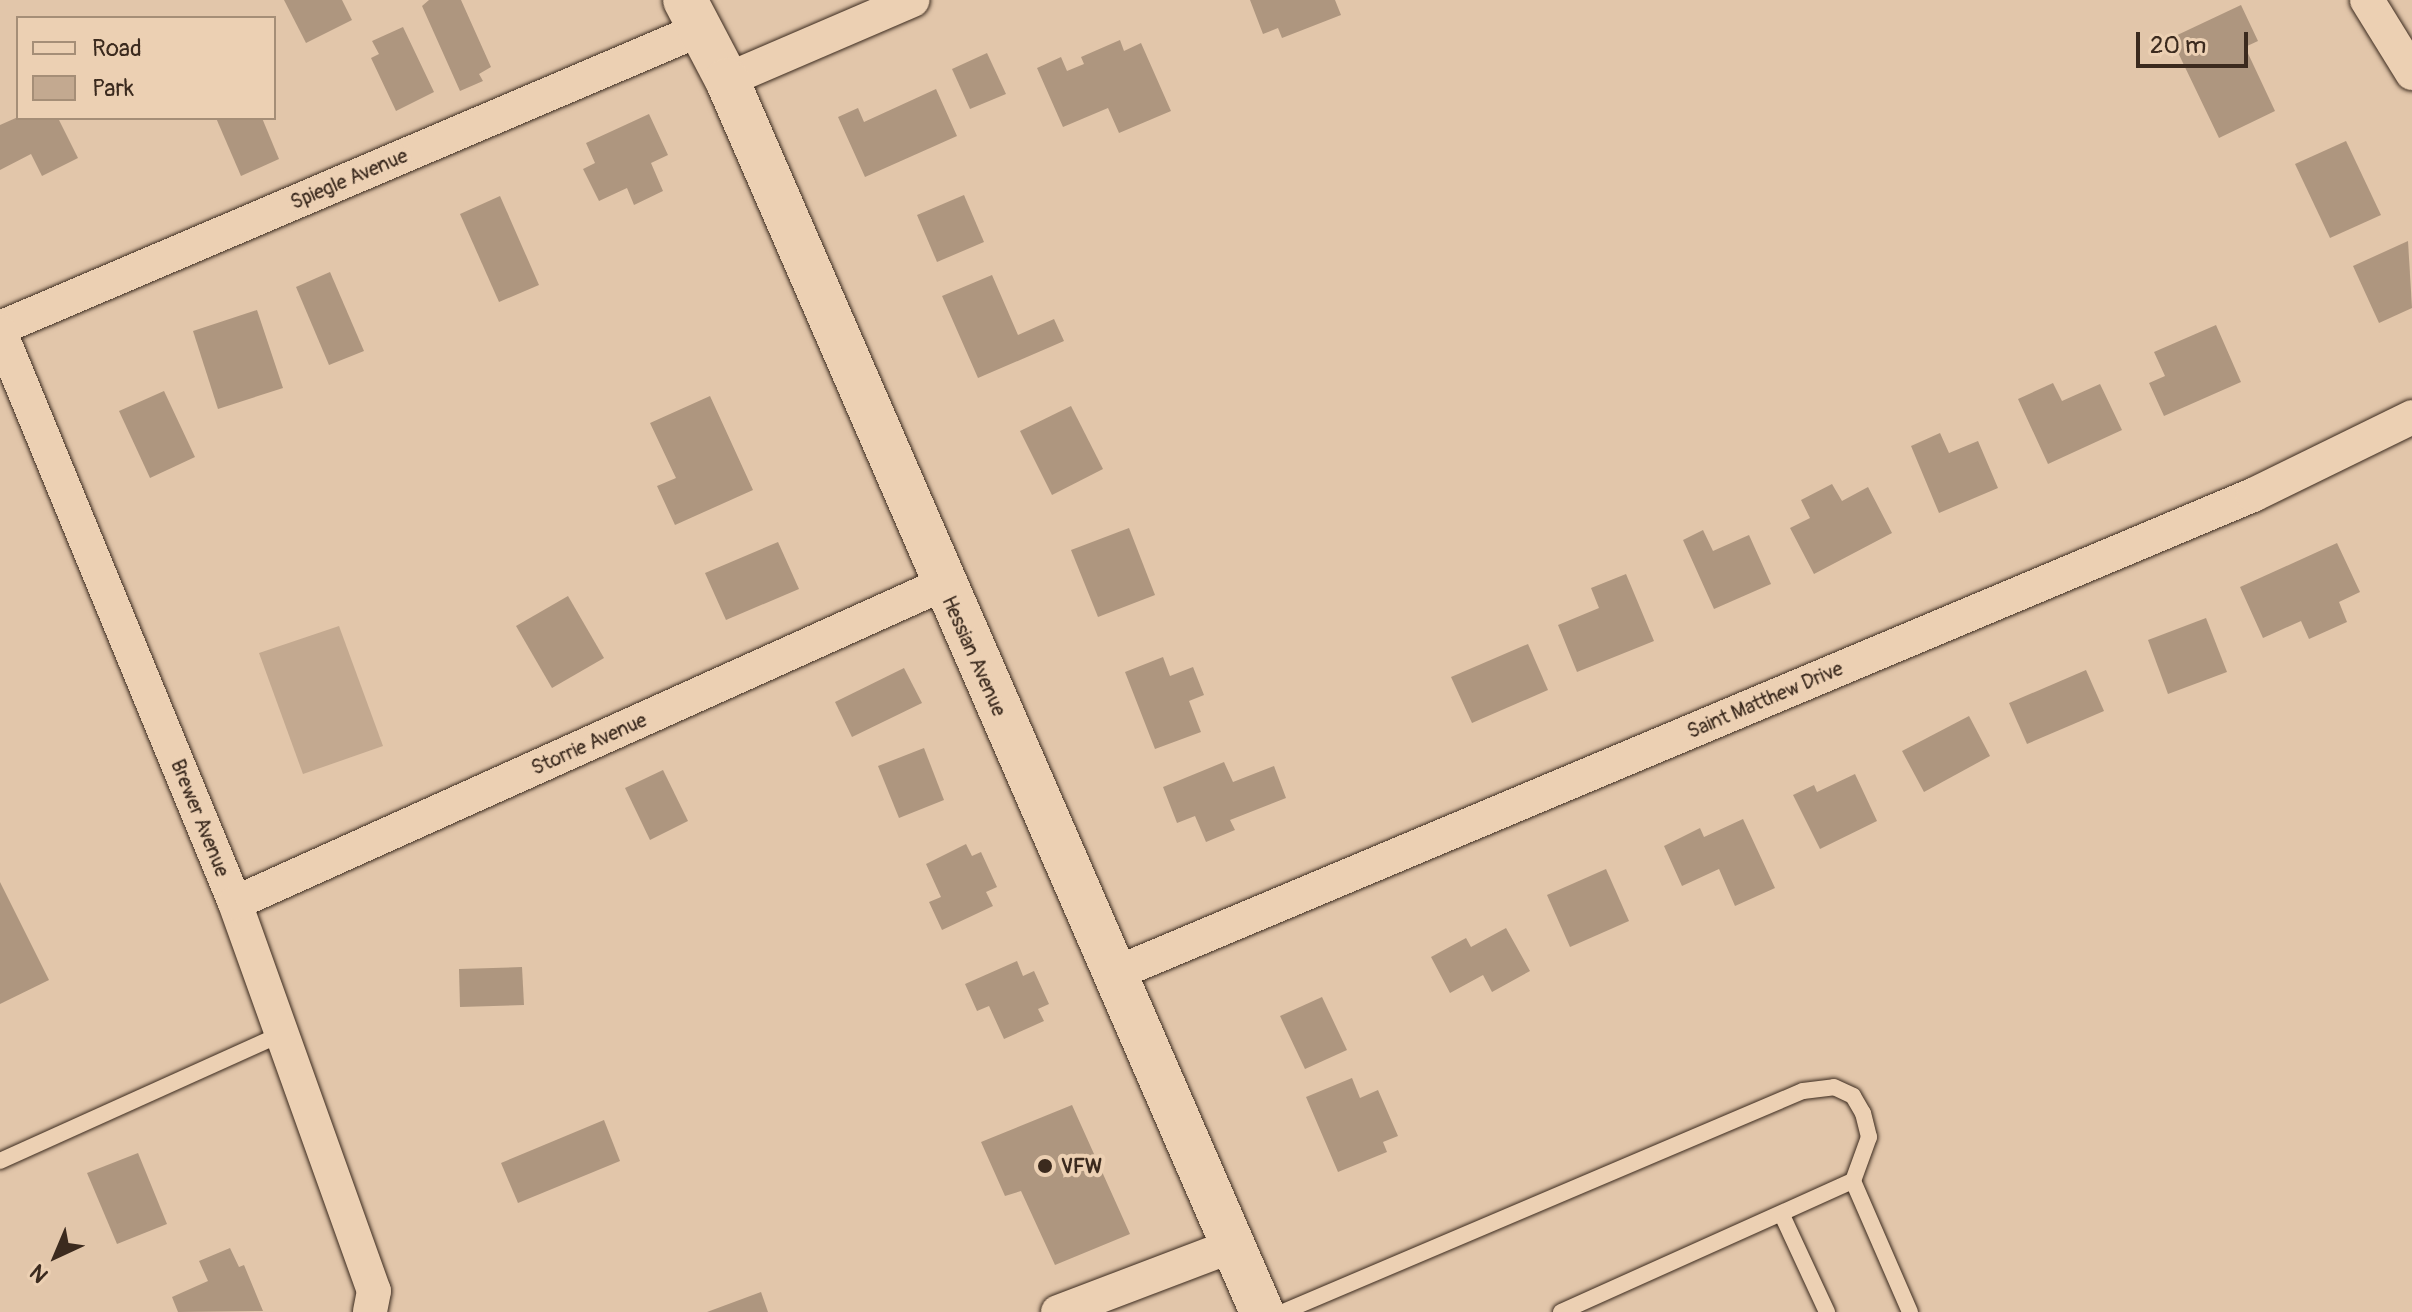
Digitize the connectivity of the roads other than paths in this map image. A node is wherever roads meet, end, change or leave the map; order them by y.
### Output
1 (913, 0) edge
2 (2367, 0) edge
3 (692, 15) edge
4 (2412, 73) edge
5 (727, 80) junction
6 (0, 330) edge
7 (2412, 417) edge
8 (943, 584) junction
9 (235, 903) junction
10 (1114, 974) junction
11 (281, 1034) junction
12 (0, 1161) edge
13 (1853, 1181) junction
14 (1782, 1215) junction
15 (1237, 1244) junction
16 (370, 1312) edge
17 (1058, 1312) edge
18 (1262, 1312) edge
19 (1283, 1312) edge
20 (1561, 1312) edge
21 (1827, 1312) edge
22 (1910, 1312) edge

1 - 5 street
2 - 4 street
3 - 5 main road, Hessian Avenue
3 - 6 street, Spiegle Avenue
5 - 8 main road, Hessian Avenue
6 - 9 street, Brewer Avenue
7 - 10 street, Saint Matthew Drive
8 - 9 street, Storrie Avenue
8 - 10 main road, Hessian Avenue
9 - 11 street, Brewer Avenue
10 - 15 main road, Hessian Avenue
11 - 12 lane
11 - 16 street, Brewer Avenue
13 - 14 lane
13 - 19 lane
13 - 22 lane
14 - 20 lane
14 - 21 lane
15 - 17 street
15 - 18 main road, Hessian Avenue

